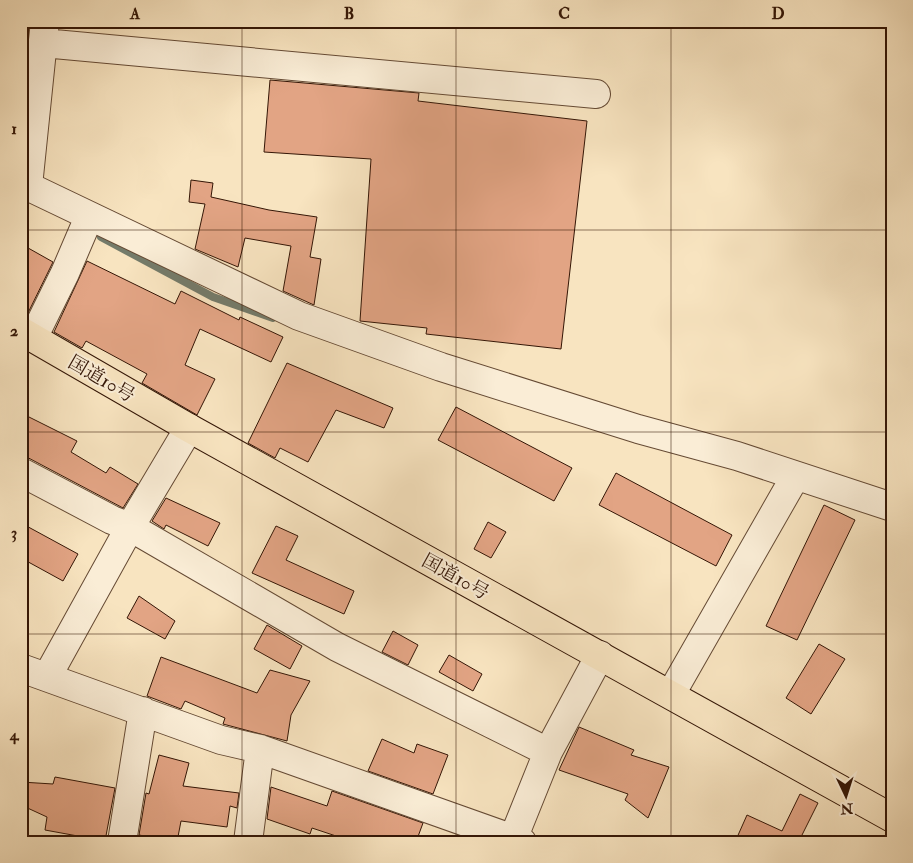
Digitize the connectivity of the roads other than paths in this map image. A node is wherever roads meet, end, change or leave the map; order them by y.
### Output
1 (44, 32) edge
2 (596, 94) dead end
3 (24, 185) edge
4 (89, 216) junction
5 (27, 334) edge
6 (189, 428) junction
7 (21, 472) edge
8 (795, 477) junction
9 (892, 507) edge
10 (130, 527) junction
11 (600, 655) junction
12 (21, 668) edge
13 (48, 677) junction
14 (671, 694) junction
15 (143, 711) junction
16 (260, 749) junction
17 (548, 752) junction
18 (892, 818) edge
19 (518, 840) edge
20 (122, 842) edge
21 (248, 842) edge

1 - 2 street
1 - 3 street
3 - 4 street
4 - 5 street
4 - 8 street
5 - 6 highway, 国道10号
6 - 10 street
6 - 11 highway, 国道10号
7 - 10 street
8 - 9 street
8 - 14 street
10 - 13 street
10 - 17 street
11 - 14 highway, 国道10号
11 - 17 street
12 - 13 street
13 - 15 street
14 - 18 highway, 国道10号
15 - 16 street
15 - 20 street
16 - 19 street
16 - 21 street
17 - 19 street

